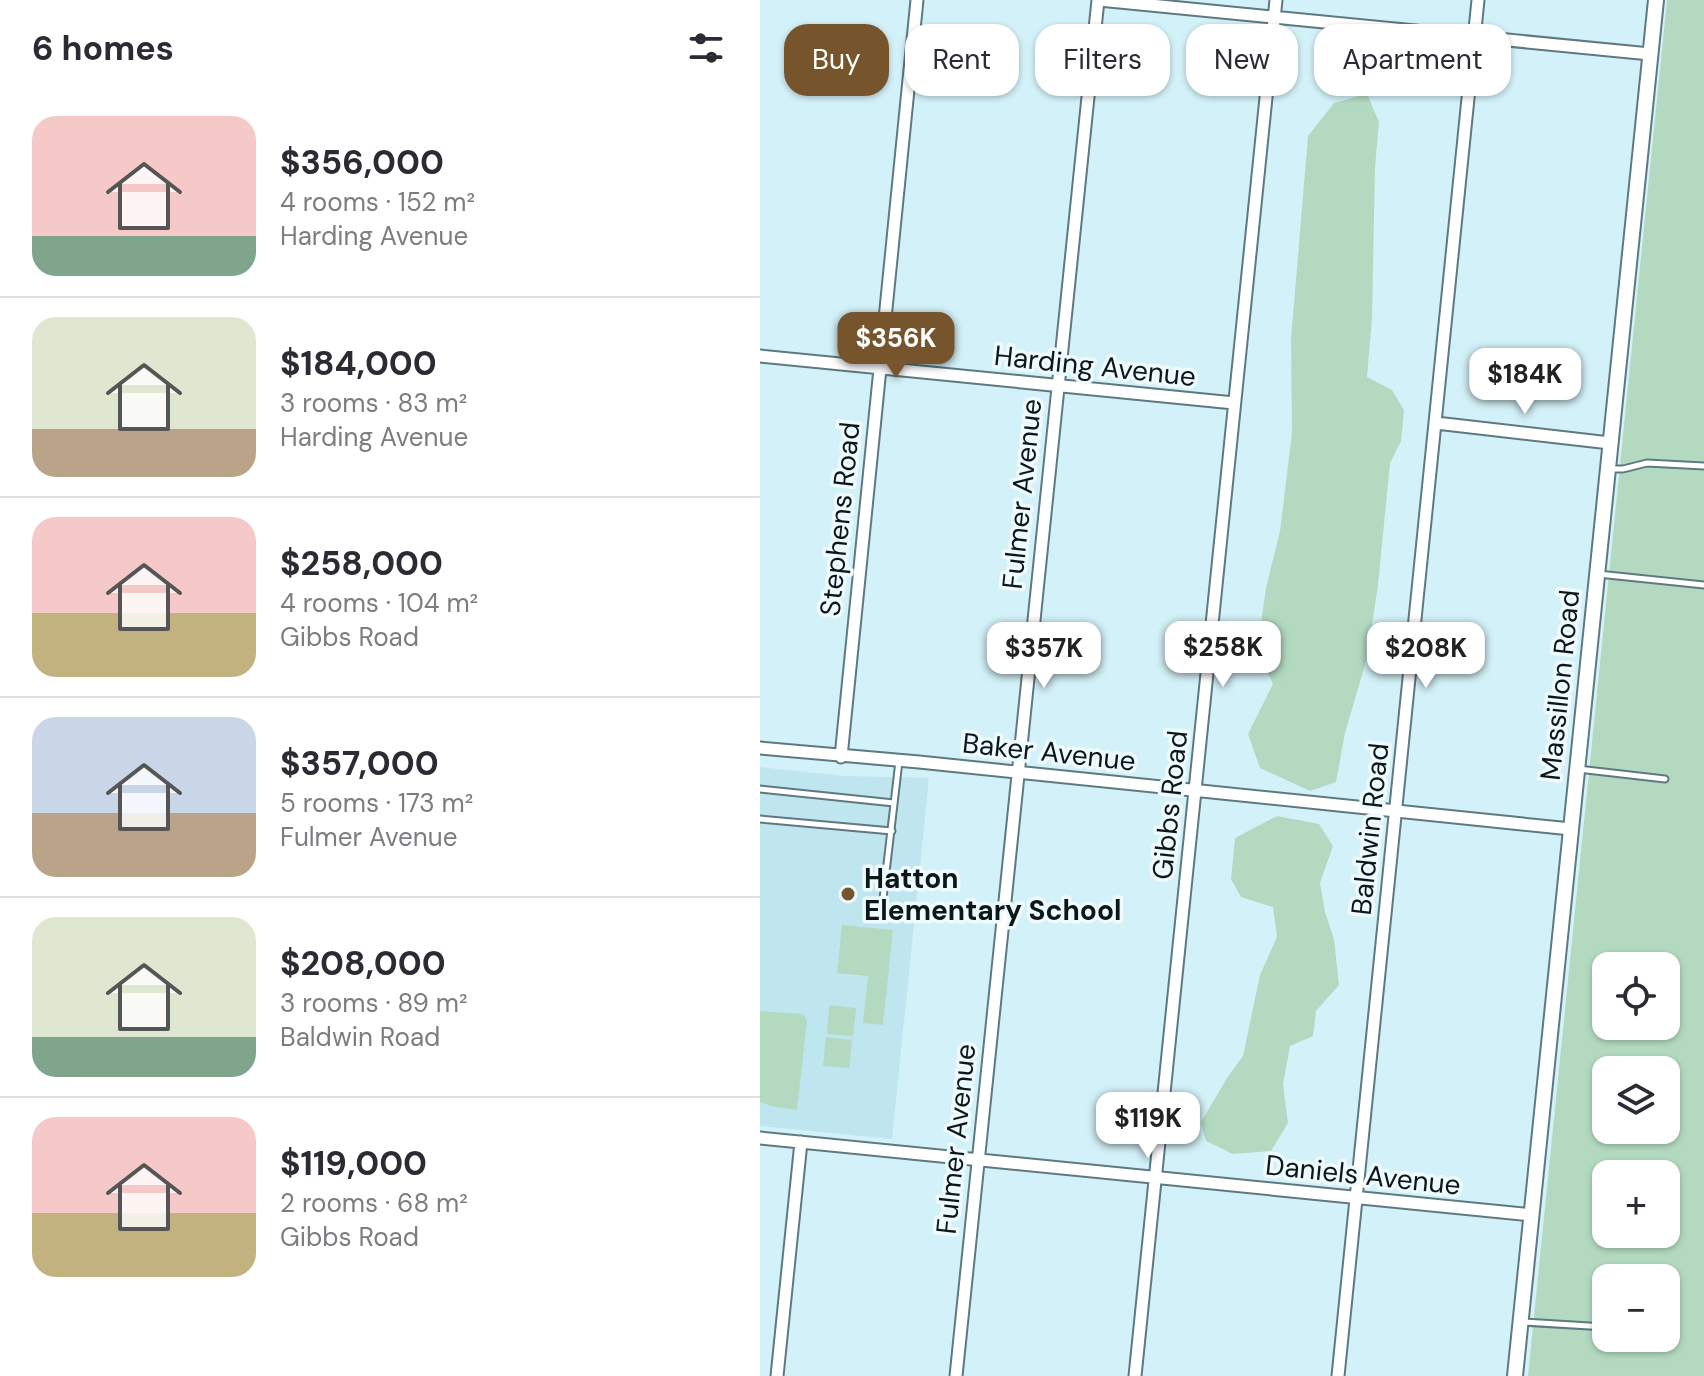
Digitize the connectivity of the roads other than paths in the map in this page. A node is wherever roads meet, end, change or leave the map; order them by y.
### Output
1 (917, 0) edge
2 (1098, 0) edge
3 (1276, 0) edge
4 (1478, 0) edge
5 (1656, 0) edge
6 (1275, 18) junction
7 (1338, 24) edge
8 (1475, 24) edge
9 (1511, 41) edge
10 (1650, 54) junction
11 (1468, 96) edge
12 (760, 356) edge
13 (880, 368) junction
14 (1058, 386) junction
15 (1234, 403) junction
16 (1436, 423) junction
17 (1610, 443) junction
18 (1704, 466) edge
19 (1608, 469) junction
20 (1597, 574) junction
21 (1704, 585) edge
22 (760, 748) edge
23 (841, 757) junction
24 (899, 761) junction
25 (1577, 769) junction
26 (1018, 773) junction
27 (1665, 779) dead end
28 (760, 789) edge
29 (1197, 792) junction
30 (894, 803) junction
31 (1396, 812) junction
32 (760, 819) edge
33 (1571, 829) junction
34 (892, 831) junction
35 (882, 907) dead end
36 (760, 1138) edge
37 (801, 1142) junction
38 (978, 1160) junction
39 (1156, 1178) junction
40 (1356, 1199) junction
41 (1532, 1215) junction
42 (1521, 1322) junction
43 (1592, 1326) edge
44 (777, 1376) edge
45 (956, 1376) edge
46 (1135, 1376) edge
47 (1338, 1376) edge
48 (1515, 1376) edge

1 - 13 street, Stephens Road
2 - 6 street
2 - 14 street, Fulmer Avenue
3 - 6 street, Gibbs Road
4 - 8 street, Baldwin Road
5 - 10 street, Massillon Road
6 - 7 street
6 - 15 street, Gibbs Road
9 - 10 street
10 - 17 street, Massillon Road
11 - 16 street, Baldwin Road
12 - 13 street, Harding Avenue
13 - 14 street, Harding Avenue
13 - 23 street, Stephens Road
14 - 15 street, Harding Avenue
14 - 26 street, Fulmer Avenue
15 - 29 street, Gibbs Road
16 - 17 street
16 - 31 street, Baldwin Road
17 - 19 street, Massillon Road
18 - 19 lane
19 - 20 street, Massillon Road
20 - 21 lane
20 - 25 street, Massillon Road
22 - 23 street, Baker Avenue
23 - 24 street, Baker Avenue
24 - 26 street, Baker Avenue
24 - 30 lane
25 - 27 lane
25 - 33 street, Massillon Road
26 - 29 street, Baker Avenue
26 - 38 street, Fulmer Avenue
28 - 30 lane
29 - 31 street, Baker Avenue
29 - 39 street, Gibbs Road
30 - 34 lane
31 - 33 street, Baker Avenue
31 - 40 street, Baldwin Road
32 - 34 lane
33 - 41 street, Massillon Road
34 - 35 lane
36 - 37 street, Daniels Avenue
37 - 38 street, Daniels Avenue
37 - 44 street
38 - 39 street, Daniels Avenue
38 - 45 street, Fulmer Avenue
39 - 40 street, Daniels Avenue
39 - 46 street, Gibbs Road
40 - 41 street, Daniels Avenue
40 - 47 street, Baldwin Road
41 - 42 street, Massillon Road
42 - 43 lane
42 - 48 street, Massillon Road

